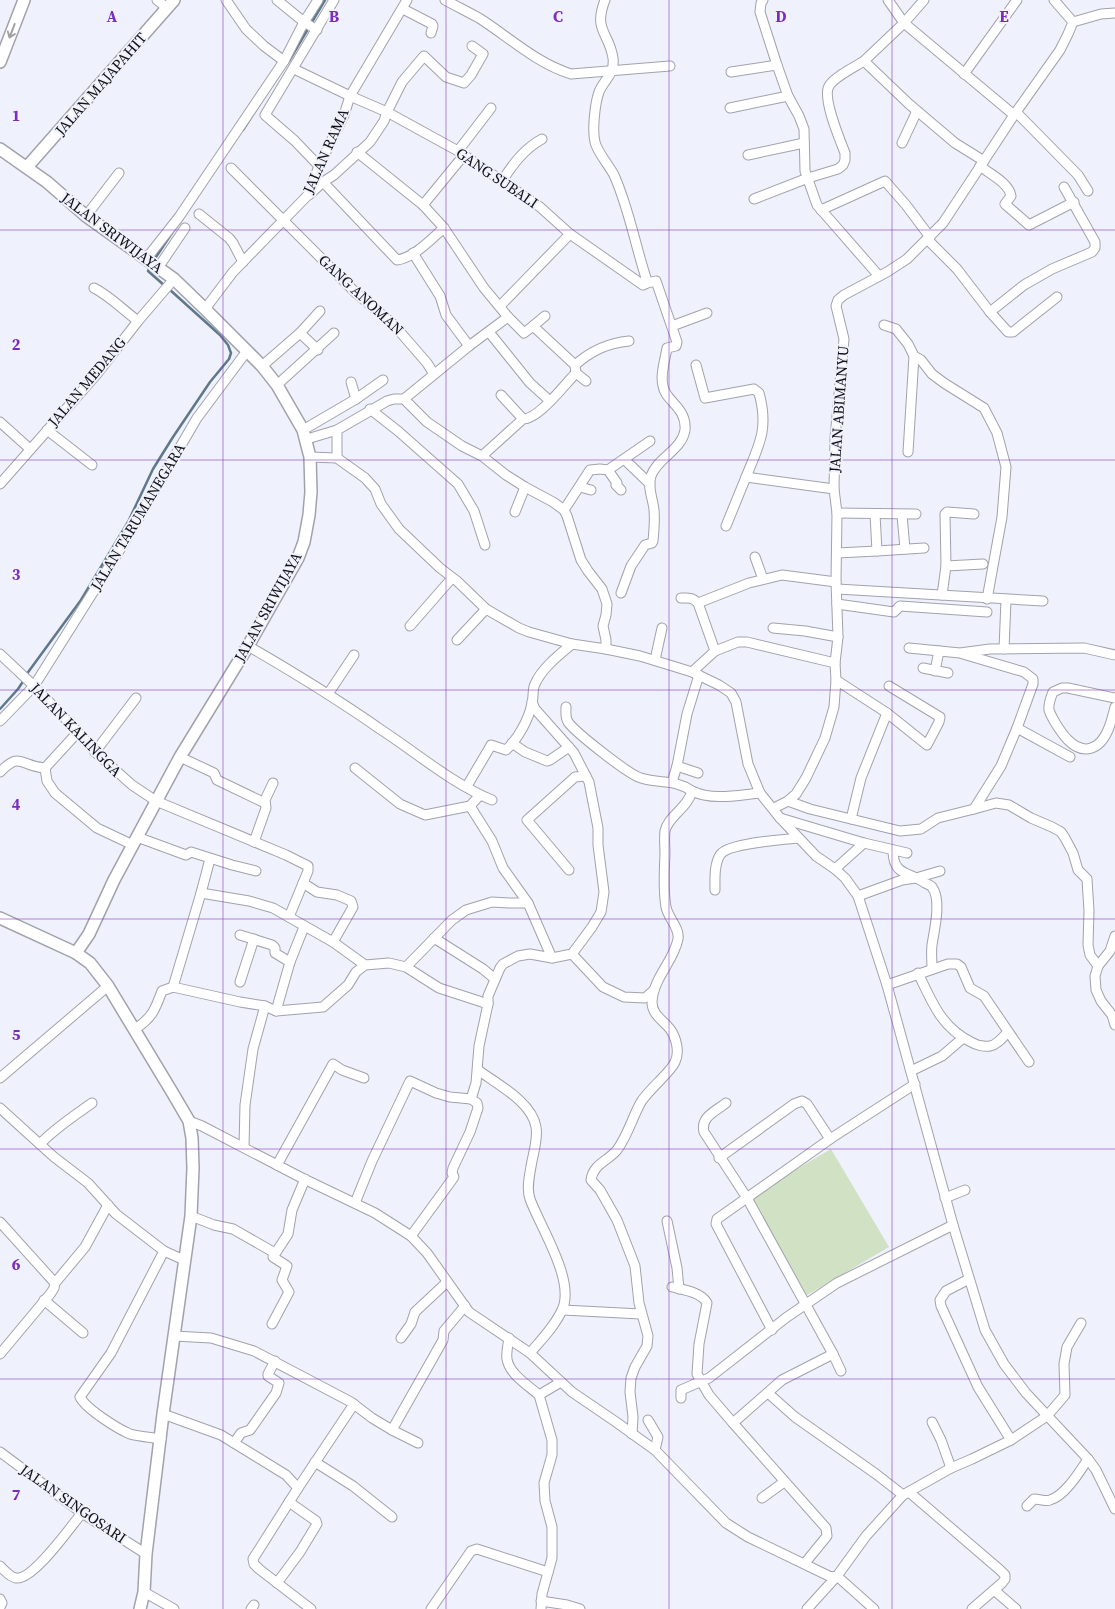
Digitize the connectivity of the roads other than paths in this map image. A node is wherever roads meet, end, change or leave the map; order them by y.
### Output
1 (24, 0) edge
2 (157, 0) edge
3 (226, 0) edge
4 (277, 0) edge
5 (318, 0) edge
6 (334, 0) edge
7 (445, 0) edge
8 (605, 0) edge
9 (763, 0) edge
10 (888, 0) edge
11 (924, 0) edge
12 (1017, 0) edge
13 (1054, 0) edge
14 (171, 4) edge
15 (405, 4) edge
16 (1115, 13) edge
17 (1072, 22) junction
18 (904, 23) junction
19 (310, 26) junction
20 (431, 33) dead end
21 (472, 46) dead end
22 (284, 61) junction
23 (864, 61) junction
24 (0, 62) edge
25 (776, 65) junction
26 (670, 66) dead end
27 (294, 69) junction
28 (612, 71) junction
29 (731, 72) dead end
30 (964, 74) junction
31 (350, 96) junction
32 (788, 96) junction
33 (491, 108) dead end
34 (730, 108) dead end
35 (917, 110) junction
36 (387, 112) junction
37 (1015, 114) junction
38 (542, 139) dead end
39 (902, 143) dead end
40 (804, 144) junction
41 (0, 149) edge
42 (357, 152) junction
43 (461, 153) junction
44 (748, 155) dead end
45 (982, 164) junction
46 (319, 166) junction
47 (27, 167) junction
48 (231, 168) dead end
49 (119, 173) dead end
50 (808, 178) junction
51 (502, 181) junction
52 (323, 182) junction
53 (1064, 187) dead end
54 (1088, 191) dead end
55 (308, 195) junction
56 (754, 199) dead end
57 (1074, 202) junction
58 (423, 205) junction
59 (821, 210) junction
60 (200, 214) dead end
61 (86, 216) junction
62 (283, 220) junction
63 (185, 228) dead end
64 (444, 228) junction
65 (570, 234) junction
66 (929, 239) junction
67 (413, 253) junction
68 (243, 262) junction
69 (152, 264) junction
70 (879, 276) junction
71 (174, 280) junction
72 (647, 284) junction
73 (94, 288) dead end
74 (1057, 297) dead end
75 (500, 306) junction
76 (205, 309) junction
77 (320, 311) dead end
78 (990, 312) junction
79 (707, 313) dead end
80 (545, 316) dead end
81 (508, 317) junction
82 (138, 321) junction
83 (884, 325) dead end
84 (533, 326) junction
85 (672, 326) junction
86 (489, 332) junction
87 (300, 333) junction
88 (334, 334) dead end
89 (629, 341) dead end
90 (469, 346) junction
91 (318, 350) junction
92 (247, 352) junction
93 (914, 356) junction
94 (696, 365) dead end
95 (262, 366) junction
96 (576, 369) junction
97 (434, 374) junction
98 (383, 380) dead end
99 (586, 381) dead end
100 (351, 382) dead end
101 (277, 385) junction
102 (501, 395) dead end
103 (356, 399) junction
104 (404, 399) junction
105 (550, 401) junction
106 (370, 409) junction
107 (523, 419) junction
108 (0, 422) edge
109 (47, 430) junction
110 (336, 430) junction
111 (305, 434) junction
112 (650, 441) dead end
113 (30, 449) junction
114 (908, 452) dead end
115 (482, 456) junction
116 (313, 457) junction
117 (337, 458) junction
118 (624, 459) junction
119 (92, 465) dead end
120 (608, 470) junction
121 (746, 477) junction
122 (0, 484) edge
123 (650, 484) junction
124 (526, 487) junction
125 (580, 487) junction
126 (834, 489) junction
127 (591, 490) dead end
128 (621, 490) dead end
129 (564, 510) junction
130 (515, 512) dead end
131 (837, 513) junction
132 (875, 514) junction
133 (916, 514) dead end
134 (974, 514) dead end
135 (902, 515) junction
136 (726, 526) dead end
137 (485, 545) dead end
138 (924, 548) dead end
139 (905, 549) junction
140 (877, 552) junction
141 (836, 553) junction
142 (756, 557) dead end
143 (983, 564) dead end
144 (946, 566) junction
145 (452, 578) junction
146 (763, 579) junction
147 (836, 586) junction
148 (621, 593) dead end
149 (942, 596) junction
150 (681, 598) dead end
151 (987, 599) junction
152 (1006, 600) junction
153 (1043, 601) dead end
154 (698, 603) junction
155 (837, 604) junction
156 (486, 608) junction
157 (987, 612) dead end
158 (410, 626) dead end
159 (662, 628) dead end
160 (773, 628) dead end
161 (838, 637) junction
162 (457, 640) dead end
163 (572, 644) junction
164 (248, 646) junction
165 (909, 648) dead end
166 (606, 649) junction
167 (1004, 649) junction
168 (716, 651) junction
169 (939, 651) junction
170 (960, 653) junction
171 (0, 654) edge
172 (354, 655) dead end
173 (1115, 655) edge
174 (648, 658) junction
175 (835, 664) junction
176 (923, 668) dead end
177 (935, 671) junction
178 (948, 673) dead end
179 (696, 674) junction
180 (836, 680) junction
181 (34, 686) junction
182 (889, 686) dead end
183 (328, 694) junction
184 (136, 698) dead end
185 (1115, 698) edge
186 (532, 702) junction
187 (566, 707) dead end
188 (1115, 707) edge
189 (887, 713) junction
190 (0, 722) edge
191 (1017, 728) junction
192 (78, 732) junction
193 (512, 743) junction
194 (569, 747) junction
195 (95, 752) junction
196 (180, 757) junction
197 (1070, 757) dead end
198 (677, 766) junction
199 (45, 768) junction
200 (355, 768) dead end
201 (0, 772) edge
202 (698, 773) dead end
203 (586, 776) junction
204 (672, 782) junction
205 (273, 783) dead end
206 (467, 786) junction
207 (692, 791) junction
208 (760, 793) junction
209 (480, 795) junction
210 (492, 800) dead end
211 (788, 801) junction
212 (156, 802) junction
213 (265, 803) junction
214 (470, 806) junction
215 (774, 808) junction
216 (974, 808) junction
217 (780, 818) junction
218 (851, 819) junction
219 (798, 838) junction
220 (135, 841) junction
221 (254, 842) junction
222 (864, 843) junction
223 (894, 850) junction
224 (907, 853) dead end
225 (210, 858) junction
226 (835, 869) junction
227 (256, 870) dead end
228 (569, 870) dead end
229 (940, 871) dead end
230 (916, 878) junction
231 (303, 883) junction
232 (715, 890) dead end
233 (201, 893) junction
234 (858, 896) junction
235 (528, 903) junction
236 (289, 917) junction
237 (0, 918) edge
238 (304, 927) junction
239 (240, 935) dead end
240 (1115, 936) edge
241 (434, 938) junction
242 (254, 940) junction
243 (332, 942) junction
244 (1113, 950) edge
245 (76, 953) junction
246 (572, 954) junction
247 (552, 958) junction
248 (290, 962) junction
249 (365, 965) junction
250 (1098, 966) junction
251 (406, 967) junction
252 (932, 969) junction
253 (918, 973) junction
254 (495, 979) junction
255 (240, 982) dead end
256 (887, 985) junction
257 (108, 986) junction
258 (174, 987) junction
259 (654, 990) junction
260 (488, 1004) junction
261 (265, 1006) junction
262 (276, 1011) junction
263 (1114, 1014) edge
264 (1115, 1025) edge
265 (135, 1029) junction
266 (1008, 1032) junction
267 (963, 1038) junction
268 (1029, 1062) dead end
269 (478, 1070) junction
270 (911, 1071) junction
271 (0, 1078) edge
272 (364, 1078) dead end
273 (915, 1084) junction
274 (471, 1099) junction
275 (92, 1103) dead end
276 (726, 1104) dead end
277 (0, 1108) edge
278 (189, 1121) junction
279 (830, 1139) junction
280 (40, 1144) junction
281 (244, 1147) junction
282 (719, 1158) junction
283 (278, 1165) junction
284 (305, 1179) junction
285 (965, 1190) dead end
286 (747, 1198) junction
287 (945, 1198) junction
288 (355, 1203) junction
289 (108, 1205) junction
290 (191, 1216) junction
291 (667, 1221) dead end
292 (0, 1222) edge
293 (952, 1225) junction
294 (411, 1236) junction
295 (164, 1251) junction
296 (275, 1253) junction
297 (184, 1260) junction
298 (969, 1279) junction
299 (447, 1282) junction
300 (54, 1283) junction
301 (44, 1300) junction
302 (806, 1304) junction
303 (465, 1306) junction
304 (563, 1310) junction
305 (641, 1314) junction
306 (1081, 1323) dead end
307 (272, 1324) dead end
308 (772, 1330) junction
309 (83, 1333) dead end
310 (174, 1336) junction
311 (402, 1338) dead end
312 (509, 1338) junction
313 (530, 1353) junction
314 (0, 1354) edge
315 (833, 1354) junction
316 (275, 1361) junction
317 (841, 1371) dead end
318 (701, 1381) junction
319 (561, 1382) junction
320 (768, 1393) junction
321 (539, 1395) junction
322 (681, 1398) dead end
323 (354, 1404) junction
324 (164, 1414) junction
325 (1047, 1416) junction
326 (648, 1420) dead end
327 (932, 1422) dead end
328 (733, 1423) junction
329 (392, 1430) junction
330 (632, 1434) junction
331 (161, 1439) junction
332 (1011, 1440) junction
333 (234, 1443) junction
334 (418, 1443) dead end
335 (655, 1450) junction
336 (0, 1453) edge
337 (1088, 1458) junction
338 (315, 1462) junction
339 (951, 1468) junction
340 (784, 1482) junction
341 (298, 1488) junction
342 (906, 1494) junction
343 (762, 1498) dead end
344 (289, 1502) junction
345 (1027, 1506) dead end
346 (1115, 1509) edge
347 (82, 1513) junction
348 (392, 1517) dead end
349 (146, 1554) junction
350 (805, 1563) junction
351 (0, 1566) edge
352 (545, 1571) junction
353 (837, 1576) junction
354 (277, 1584) junction
355 (994, 1590) junction
356 (144, 1592) junction
357 (0, 1599) edge
358 (541, 1605) edge
359 (0, 1607) edge
360 (140, 1609) edge
361 (174, 1609) edge
362 (310, 1609) edge
363 (431, 1609) edge
364 (580, 1609) edge
365 (807, 1609) edge
366 (874, 1609) edge
367 (972, 1609) edge
368 (1016, 1609) edge

1 -> 24 main road
2 - 14 street
3 - 22 street
4 - 19 street
5 - 19 street
6 - 19 street
7 - 28 street
8 - 28 street
9 - 25 street
10 - 18 street
11 - 18 street
12 - 30 street
13 - 17 street
14 - 47 main road, JALAN MAJAPAHIT
15 - 20 street
15 - 31 street, JALAN RAMA
16 - 17 street
17 - 37 street, JALAN ABIMANYU
18 - 23 street
18 - 30 street
19 - 22 street
19 - 27 street
21 - 36 street
22 - 69 street
23 - 35 street
23 - 50 street
25 - 29 street
25 - 32 street
26 - 28 street
27 - 31 street, GANG SUBALI
27 - 46 street
28 - 72 street
30 - 37 street
31 - 36 street, GANG SUBALI
31 - 46 street, JALAN RAMA
32 - 34 street
32 - 40 street
33 - 43 street
35 - 39 street
35 - 45 street
36 - 42 street
36 - 43 street, GANG SUBALI
37 - 45 street, JALAN ABIMANYU
37 - 54 street
38 - 51 street
40 - 44 street
40 - 50 street
41 - 47 main road, JALAN SRIWIJAYA
42 - 52 street
42 - 58 street
43 - 51 street, GANG SUBALI
43 - 58 street
45 - 57 street
45 - 66 street, JALAN ABIMANYU
46 - 55 street, JALAN RAMA
47 - 61 main road, JALAN SRIWIJAYA
48 - 62 street, GANG ANOMAN
49 - 61 street
50 - 56 street
50 - 59 street
51 - 65 street, GANG SUBALI
52 - 55 street
52 - 67 street
53 - 57 street
55 - 62 street, JALAN RAMA
57 - 78 street
58 - 64 street
59 - 66 street
59 - 70 street
60 - 68 street
61 - 69 main road, JALAN SRIWIJAYA
62 - 68 street, JALAN RAMA
62 - 97 street, GANG ANOMAN
63 - 69 street
64 - 67 street
64 - 75 street
65 - 72 street, GANG SUBALI
65 - 75 street
66 - 70 street, JALAN ABIMANYU
66 - 78 street
67 - 90 street
68 - 76 street, JALAN RAMA
69 - 71 main road, JALAN SRIWIJAYA
70 - 126 street, JALAN ABIMANYU
71 - 76 main road, JALAN SRIWIJAYA
71 - 82 street, JALAN MEDANG
72 - 85 street, GANG SUBALI
73 - 82 street
74 - 78 street
75 - 81 street
76 - 92 main road, JALAN SRIWIJAYA
77 - 87 street
79 - 85 street
80 - 84 street
81 - 84 street
81 - 86 street
82 - 109 street, JALAN MEDANG
83 - 93 street
84 - 96 street
85 - 123 street
86 - 90 street
86 - 105 street
87 - 91 street
87 - 95 street
88 - 91 street
89 - 96 street
90 - 97 street
91 - 101 street
92 - 95 main road, JALAN SRIWIJAYA
92 - 181 street, JALAN TARUMANEGARA
93 - 114 street
93 - 151 street
94 - 121 street
95 - 101 main road, JALAN SRIWIJAYA
96 - 99 street
96 - 105 street
97 - 104 street
98 - 103 street
100 - 103 street
101 - 111 main road, JALAN SRIWIJAYA
102 - 107 street
103 - 111 street
104 - 106 street
104 - 115 street
105 - 107 street
106 - 110 street
106 - 137 street
107 - 115 street
108 - 113 street
109 - 113 street, JALAN MEDANG
109 - 119 street
110 - 111 street
110 - 117 street
111 - 116 main road, JALAN SRIWIJAYA
112 - 118 street
113 - 122 street, JALAN MEDANG
115 - 124 street
116 - 117 street
116 - 164 main road, JALAN SRIWIJAYA
117 - 145 street
118 - 120 street
118 - 123 street
120 - 125 street
120 - 128 street
121 - 126 street
121 - 136 street
123 - 148 street
124 - 129 street
124 - 130 street
125 - 127 street
125 - 129 street
126 - 131 street, JALAN ABIMANYU
129 - 166 street
131 - 132 street
131 - 141 street, JALAN ABIMANYU
132 - 135 street
132 - 140 street
133 - 135 street
134 - 144 street
135 - 139 street
138 - 139 street
139 - 140 street
140 - 141 street
141 - 147 street, JALAN ABIMANYU
142 - 146 street
143 - 144 street
144 - 149 street
145 - 156 street
145 - 158 street
146 - 147 street
146 - 154 street
147 - 149 street
147 - 155 street, JALAN ABIMANYU
149 - 151 street
150 - 154 street
151 - 152 street
152 - 153 street
152 - 167 street
154 - 168 street
155 - 157 street
155 - 161 street, JALAN ABIMANYU
156 - 162 street
156 - 163 street
159 - 174 street
160 - 161 street
161 - 175 street, JALAN ABIMANYU
163 - 166 street
163 - 186 street
164 - 183 street
164 - 196 main road, JALAN SRIWIJAYA
165 - 169 street
166 - 174 street
167 - 170 street
167 - 173 street
168 - 175 street
168 - 179 street
169 - 170 street
169 - 177 street
170 - 191 street
171 - 181 street, JALAN KALINGGA
172 - 183 street
174 - 179 street
175 - 180 street, JALAN ABIMANYU
176 - 177 street
177 - 178 street
179 - 198 street
179 - 208 street
180 - 189 street
180 - 211 street, JALAN ABIMANYU
181 - 190 street, JALAN TARUMANEGARA
181 - 192 street, JALAN KALINGGA
182 - 189 street
183 - 206 street
184 - 195 street
185 - 188 street
186 - 193 street
186 - 194 street
187 - 204 street
189 - 218 street
191 - 197 street
191 - 216 street
192 - 195 street, JALAN KALINGGA
192 - 199 street
193 - 194 street
193 - 206 street
194 - 203 street
195 - 212 street, JALAN KALINGGA
196 - 212 main road, JALAN SRIWIJAYA
196 - 213 street
198 - 202 street
198 - 204 street
199 - 201 street
199 - 220 street
200 - 214 street
203 - 228 street
203 - 246 street
204 - 207 street
205 - 213 street
206 - 209 street
207 - 208 street
207 - 259 street
208 - 215 street
209 - 210 street
209 - 214 street
211 - 215 street, JALAN ABIMANYU
211 - 218 street
212 - 220 main road, JALAN SRIWIJAYA
212 - 221 street, JALAN KALINGGA
213 - 221 street
214 - 235 street
215 - 217 street
216 - 218 street
216 - 250 street
217 - 219 street
217 - 222 street
219 - 226 street
219 - 232 street
220 - 225 street
220 - 245 main road, JALAN SRIWIJAYA
221 - 231 street, JALAN KALINGGA
222 - 223 street
222 - 226 street
223 - 224 street
223 - 230 street
225 - 227 street
225 - 233 street
226 - 234 street
229 - 230 street
230 - 234 street
230 - 252 street
231 - 236 street
231 - 243 street
233 - 236 street
233 - 258 street
234 - 256 street
235 - 241 street
235 - 247 street
236 - 238 street
237 - 245 main road
238 - 243 street
238 - 248 street
239 - 242 street
240 - 244 street
241 - 251 street
241 - 254 street
242 - 248 street
242 - 255 street
243 - 249 street
244 - 250 street
245 - 257 main road
246 - 247 street
246 - 259 street
247 - 254 street
248 - 262 street
249 - 251 street
249 - 262 street
250 - 263 street
251 - 260 street
252 - 253 street
252 - 266 street
253 - 256 street
253 - 267 street
254 - 260 street
256 - 270 street
257 - 265 main road
257 - 271 street
258 - 261 street
258 - 265 street
259 - 305 street
260 - 269 street
261 - 262 street
261 - 281 street
263 - 264 street
265 - 278 main road
266 - 267 street
266 - 268 street
267 - 270 street
269 - 274 street
269 - 304 street
270 - 273 street
272 - 283 street
273 - 279 street
273 - 287 street
274 - 288 street
274 - 294 street
275 - 280 street
276 - 282 street
277 - 280 street
278 - 281 street
278 - 290 main road
279 - 282 street
279 - 286 street
280 - 289 street
281 - 283 street
282 - 286 street
283 - 284 street
284 - 288 street
284 - 296 street
285 - 287 street
286 - 302 street
286 - 308 street
287 - 293 street
288 - 294 street
289 - 295 street
289 - 300 street
290 - 296 street
290 - 297 main road
291 - 318 street
292 - 300 street
293 - 298 street
293 - 302 street
294 - 299 street
295 - 297 street
295 - 331 street
296 - 307 street
297 - 310 main road
298 - 325 street
298 - 332 street
299 - 303 street
299 - 311 street
300 - 301 street
301 - 309 street
301 - 314 street
302 - 308 street
302 - 315 street
303 - 312 street
303 - 329 street
304 - 305 street
304 - 313 street
305 - 330 street
306 - 325 street
308 - 318 street
310 - 316 street
310 - 324 main road
312 - 313 street
312 - 321 street
313 - 319 street
315 - 317 street
315 - 320 street
316 - 323 street
316 - 333 street
318 - 322 street
318 - 328 street
319 - 321 street
319 - 330 street
320 - 328 street
320 - 342 street
321 - 352 street
323 - 329 street
323 - 338 street
324 - 331 main road
324 - 333 street
325 - 332 street
325 - 337 street
326 - 335 street
327 - 339 street
328 - 340 street
329 - 334 street
330 - 335 street
331 - 349 main road
332 - 339 street
333 - 341 street
335 - 350 street
336 - 347 street, JALAN SINGOSARI
337 - 345 street
337 - 346 street
338 - 341 street
338 - 348 street
339 - 342 street
340 - 343 street
340 - 350 street
341 - 344 street
342 - 353 street
342 - 355 street
344 - 354 street
344 - 354 street
347 - 349 street, JALAN SINGOSARI
347 - 351 street
349 - 356 main road
350 - 353 street
352 - 358 street
352 - 363 street
353 - 365 street
353 - 366 street
354 - 362 street
355 - 367 street
355 - 368 street
356 - 360 main road
356 - 361 street
357 - 359 street
358 - 364 street

